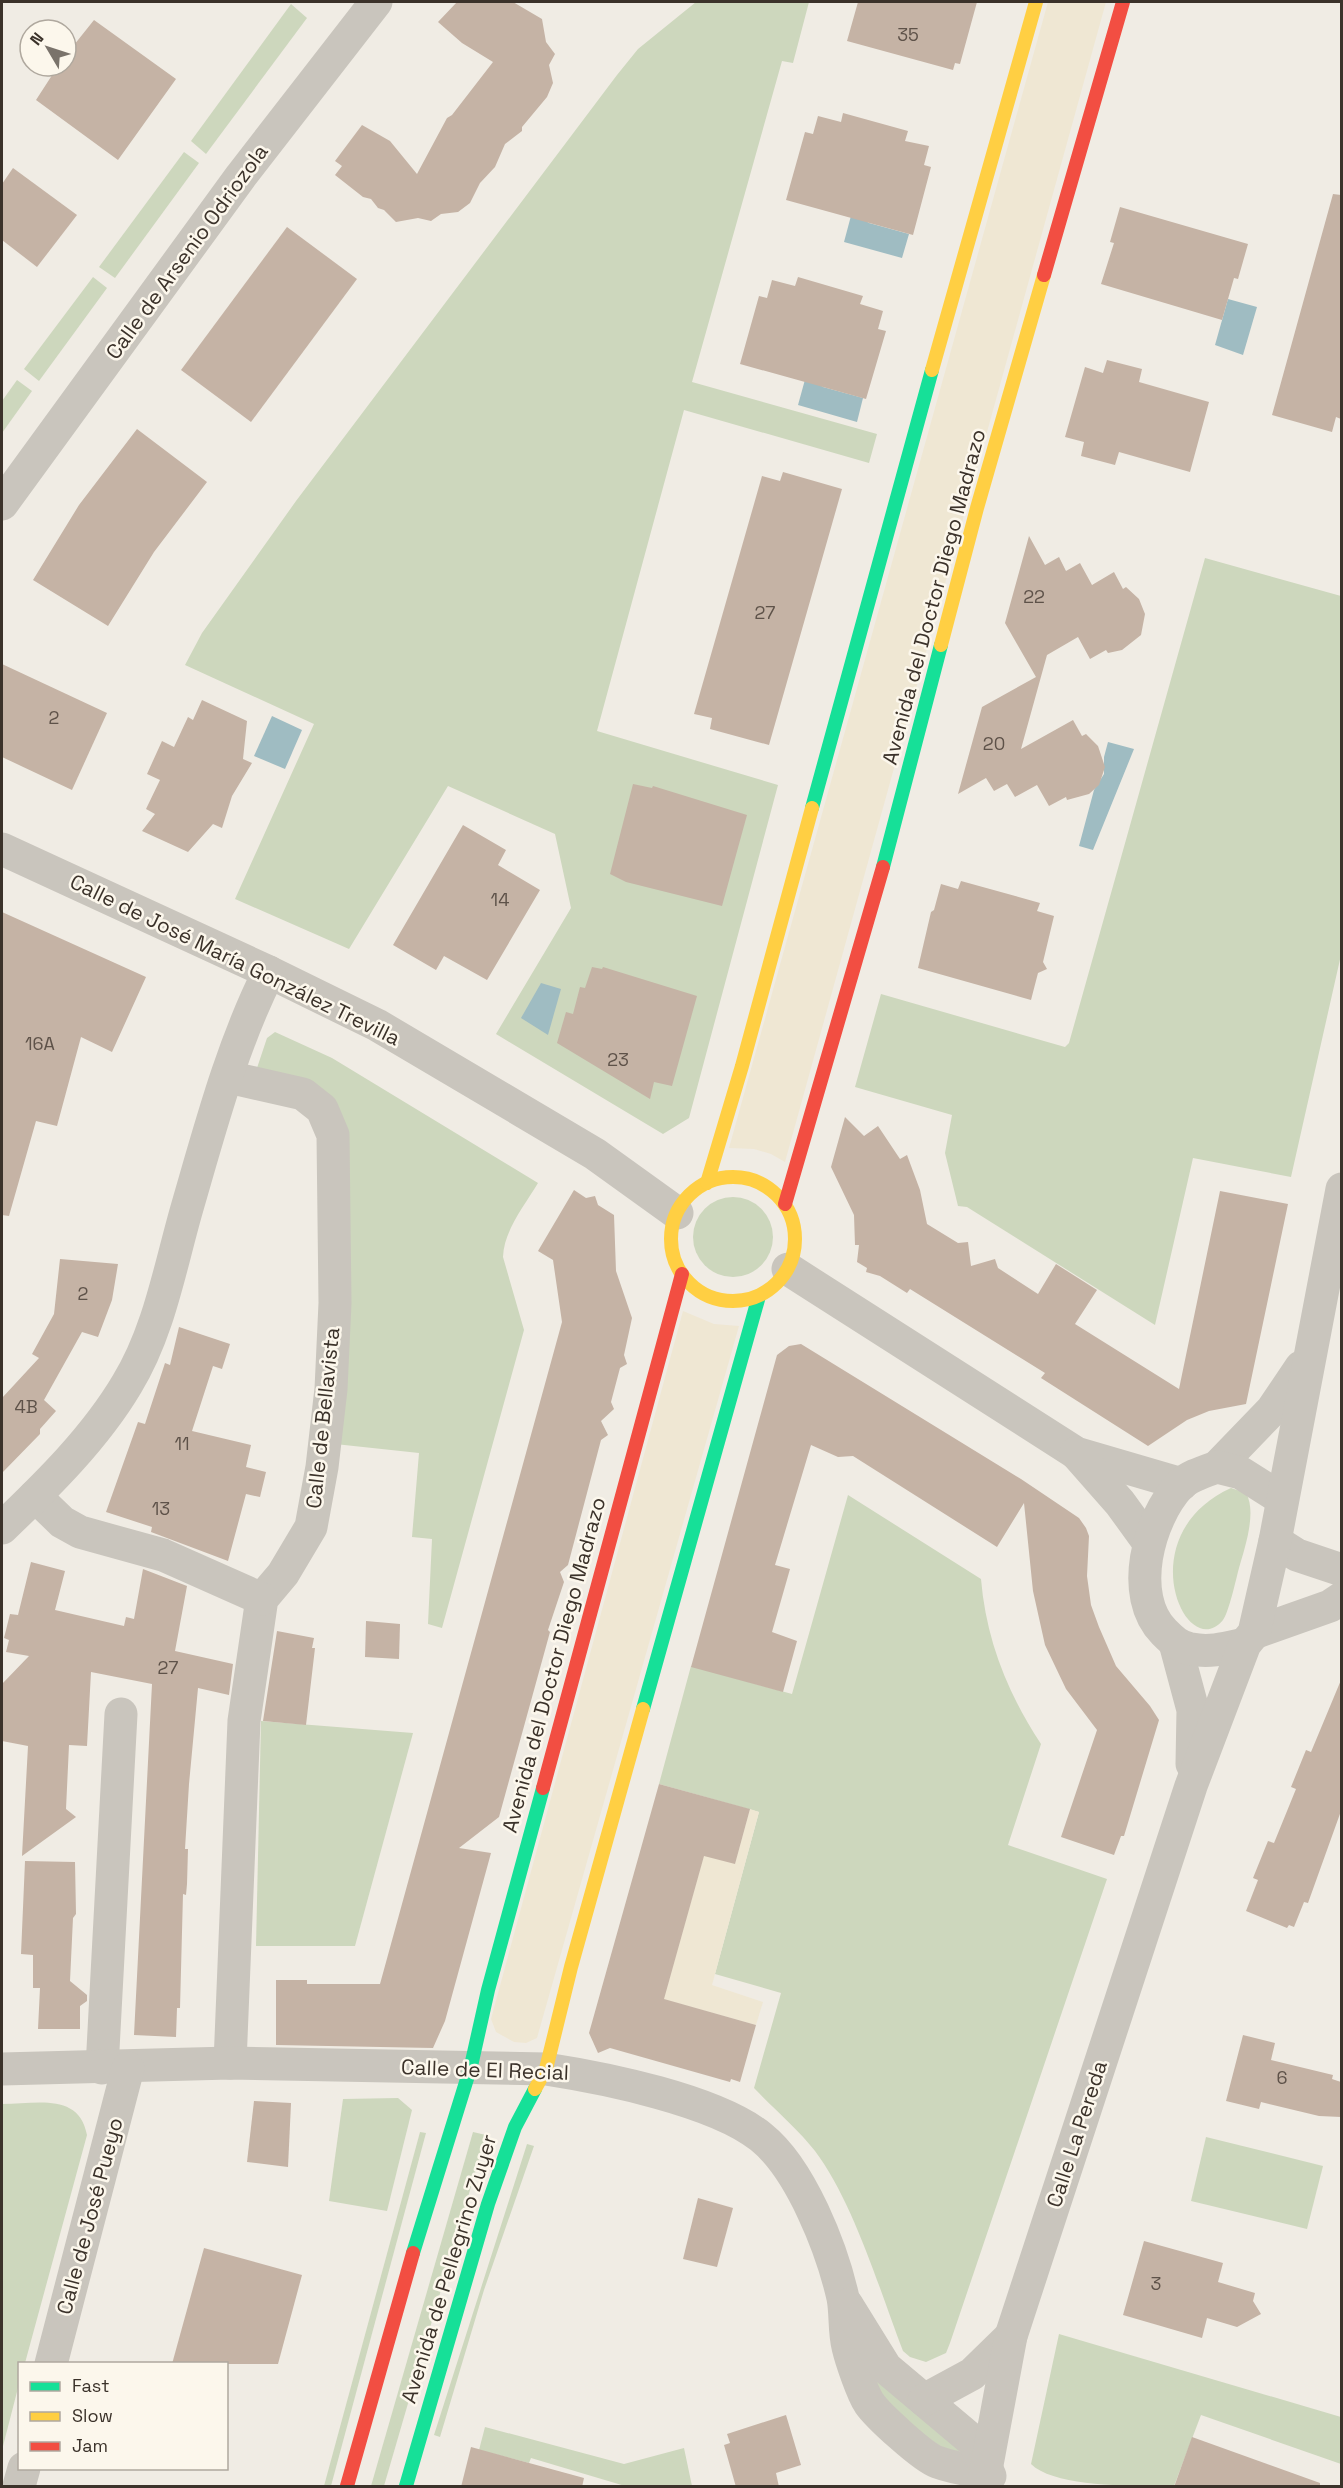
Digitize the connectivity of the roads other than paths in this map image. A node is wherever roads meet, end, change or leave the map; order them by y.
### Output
1 (376, 2) edge
2 (1036, 2) edge
3 (1123, 2) edge
4 (2, 504) edge
5 (2, 849) edge
6 (269, 972) junction
7 (228, 1077) junction
8 (707, 1183) junction
9 (1341, 1189) edge
10 (785, 1204) junction
11 (677, 1213) junction
12 (788, 1269) junction
13 (682, 1274) junction
14 (759, 1296) junction
15 (1308, 1356) junction
16 (1076, 1453) junction
17 (1217, 1467) junction
18 (1182, 1484) junction
19 (35, 1496) junction
20 (1282, 1499) junction
21 (2, 1528) edge
22 (1275, 1541) junction
23 (1149, 1543) junction
24 (1341, 1570) edge
25 (1341, 1598) edge
26 (262, 1599) junction
27 (1250, 1638) junction
28 (1175, 1643) junction
29 (121, 1714) dead end
30 (1191, 1786) junction
31 (2, 2047) edge
32 (230, 2064) junction
33 (471, 2066) junction
34 (115, 2068) junction
35 (2, 2069) edge
36 (546, 2069) junction
37 (843, 2299) junction
38 (1011, 2336) junction
39 (51, 2362) edge
40 (924, 2400) junction
41 (24, 2470) edge
42 (944, 2474) edge
43 (991, 2482) edge
44 (19, 2487) edge
45 (347, 2487) edge
46 (405, 2487) edge

1 - 4 street, Calle de Arsenio Odriozola
2 - 8 main road
3 - 10 main road, Avenida del Doctor Diego Madrazo
5 - 6 street, Calle de José María González Trevilla
6 - 7 street
6 - 11 street, Calle de José María González Trevilla
7 - 19 street
7 - 26 street, Calle de Bellavista
8 - 10 main road
8 - 11 main road
9 - 15 street
10 - 12 main road
11 - 13 main road
12 - 14 main road
12 - 16 street
13 - 14 main road
13 - 33 main road, Avenida del Doctor Diego Madrazo
14 - 36 main road
15 - 17 street
15 - 20 street
16 - 18 street
16 - 23 street
17 - 18 street
17 - 20 street
18 - 23 street
19 - 21 street
19 - 26 street
20 - 22 street
22 - 24 street
22 - 27 street
23 - 28 street
25 - 27 street
26 - 32 street
27 - 28 street
27 - 30 street, Calle La Pereda
28 - 30 street, Calle La Pereda
29 - 34 street
30 - 38 street, Calle La Pereda
31 - 35 street, Calle de El Recial
32 - 33 street, Calle de El Recial
32 - 34 street, Calle de El Recial
33 - 36 street, Calle de El Recial
33 - 45 main road, Avenida de Pellegrino Zuyer
34 - 35 street, Calle de El Recial
34 - 39 street, Calle de José Pueyo
36 - 37 street, Calle de El Recial
36 - 46 main road, Avenida de Pellegrino Zuyer
37 - 40 street, Calle de El Recial
37 - 42 street, Calle de El Recial
38 - 40 street
38 - 43 street, Calle La Pereda
40 - 43 street, Calle de El Recial
41 - 44 street
42 - 43 street, Calle de El Recial

